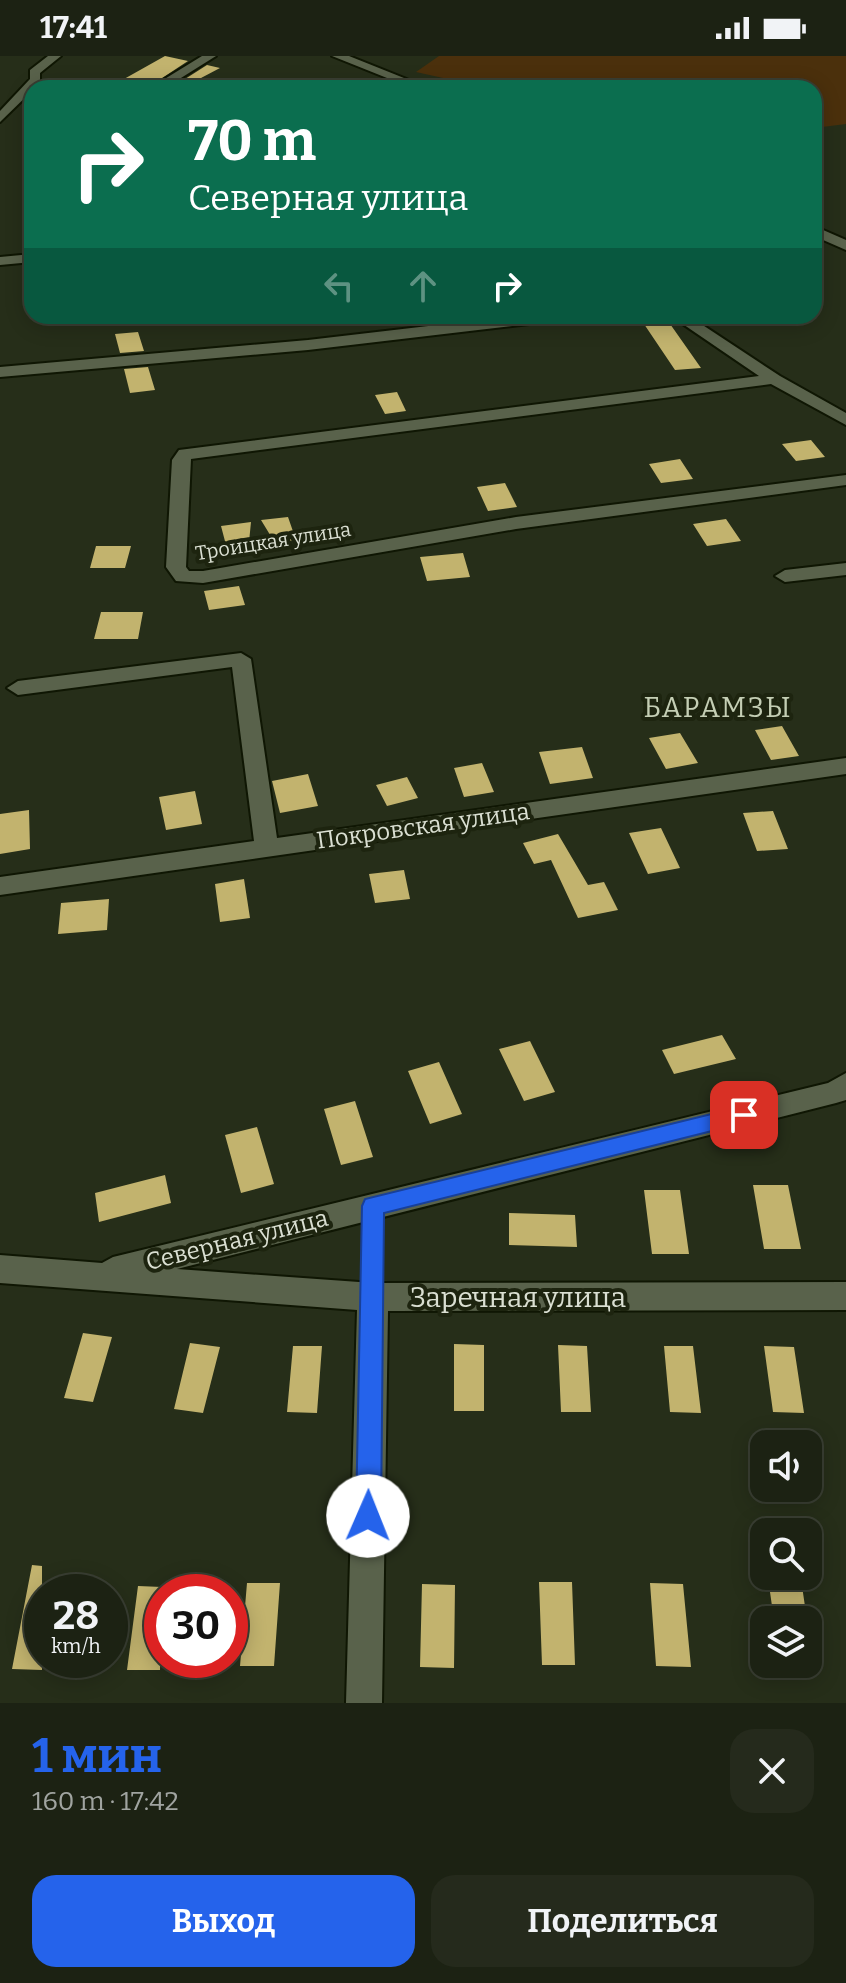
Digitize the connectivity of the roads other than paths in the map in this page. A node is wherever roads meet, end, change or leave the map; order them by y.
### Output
1 (55, 56) edge
2 (210, 56) edge
3 (338, 56) edge
4 (36, 80) edge
5 (170, 80) edge
6 (402, 80) edge
7 (24, 93) edge
8 (0, 118) edge
9 (822, 234) edge
10 (846, 246) edge
11 (24, 259) edge
12 (0, 261) edge
13 (482, 324) edge
14 (691, 324) edge
15 (0, 372) edge
16 (774, 379) junction
17 (846, 420) edge
18 (846, 480) edge
19 (846, 569) edge
20 (785, 576) dead end
21 (18, 688) dead end
22 (846, 766) edge
23 (267, 848) junction
24 (0, 886) edge
25 (846, 1084) edge
26 (373, 1206) junction
27 (0, 1269) edge
28 (91, 1276) junction
29 (846, 1296) edge
30 (373, 1297) junction
31 (364, 1703) edge

1 - 4 street
2 - 5 street
3 - 6 street
7 - 8 street
9 - 10 street
11 - 12 street
13 - 15 street
14 - 16 street
16 - 17 street
16 - 18 street, Троицкая улица
19 - 20 street
21 - 23 street
22 - 23 street, Покровская улица
23 - 24 street, Покровская улица
25 - 26 street, Северная улица
26 - 28 street, Северная улица
26 - 30 lane
27 - 28 street, Заречная улица
28 - 30 street, Заречная улица
29 - 30 street, Заречная улица
30 - 31 street

